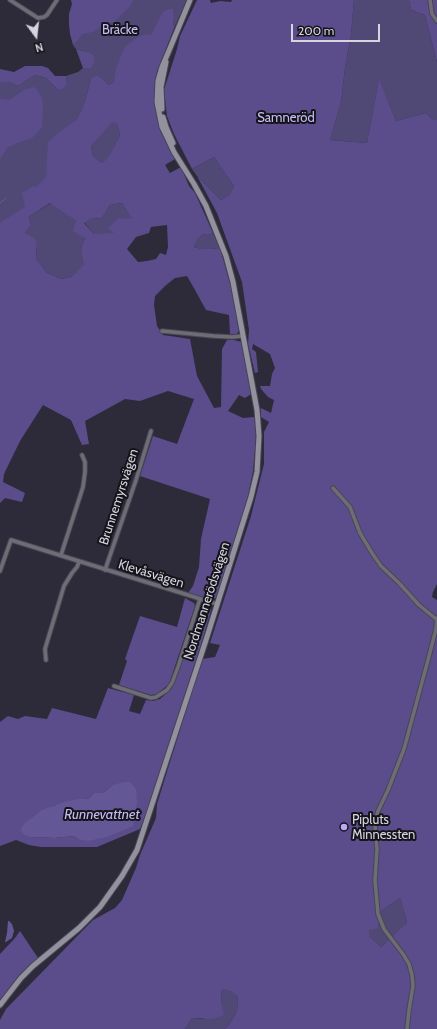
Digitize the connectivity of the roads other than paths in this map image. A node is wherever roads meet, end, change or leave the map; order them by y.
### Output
1 (10, 0) edge
2 (57, 0) edge
3 (190, 0) edge
4 (193, 0) edge
5 (430, 0) edge
6 (185, 13) junction
7 (437, 21) edge
8 (162, 332) dead end
9 (243, 336) junction
10 (151, 431) dead end
11 (82, 455) dead end
12 (333, 488) dead end
13 (61, 555) junction
14 (79, 562) junction
15 (105, 570) junction
16 (0, 571) edge
17 (200, 599) junction
18 (217, 604) junction
19 (437, 619) edge
20 (46, 660) dead end
21 (114, 686) dead end
22 (0, 1005) edge
23 (407, 1029) edge

1 - 2 street
3 - 6 main road, Nordmannerödsvägen
4 - 6 main road, Nordmannerödsvägen
5 - 7 street
6 - 9 main road, Nordmannerödsvägen
8 - 9 street
9 - 18 main road, Nordmannerödsvägen
10 - 15 street, Brunnemyrsvägen
11 - 13 street
12 - 19 street
13 - 14 street, Klevåsvägen
13 - 16 street, Klevåsvägen
14 - 15 street, Klevåsvägen
14 - 20 street
15 - 17 street, Klevåsvägen
17 - 18 street, Klevåsvägen
17 - 21 street
18 - 22 main road, Nordmannerödsvägen
19 - 23 street

